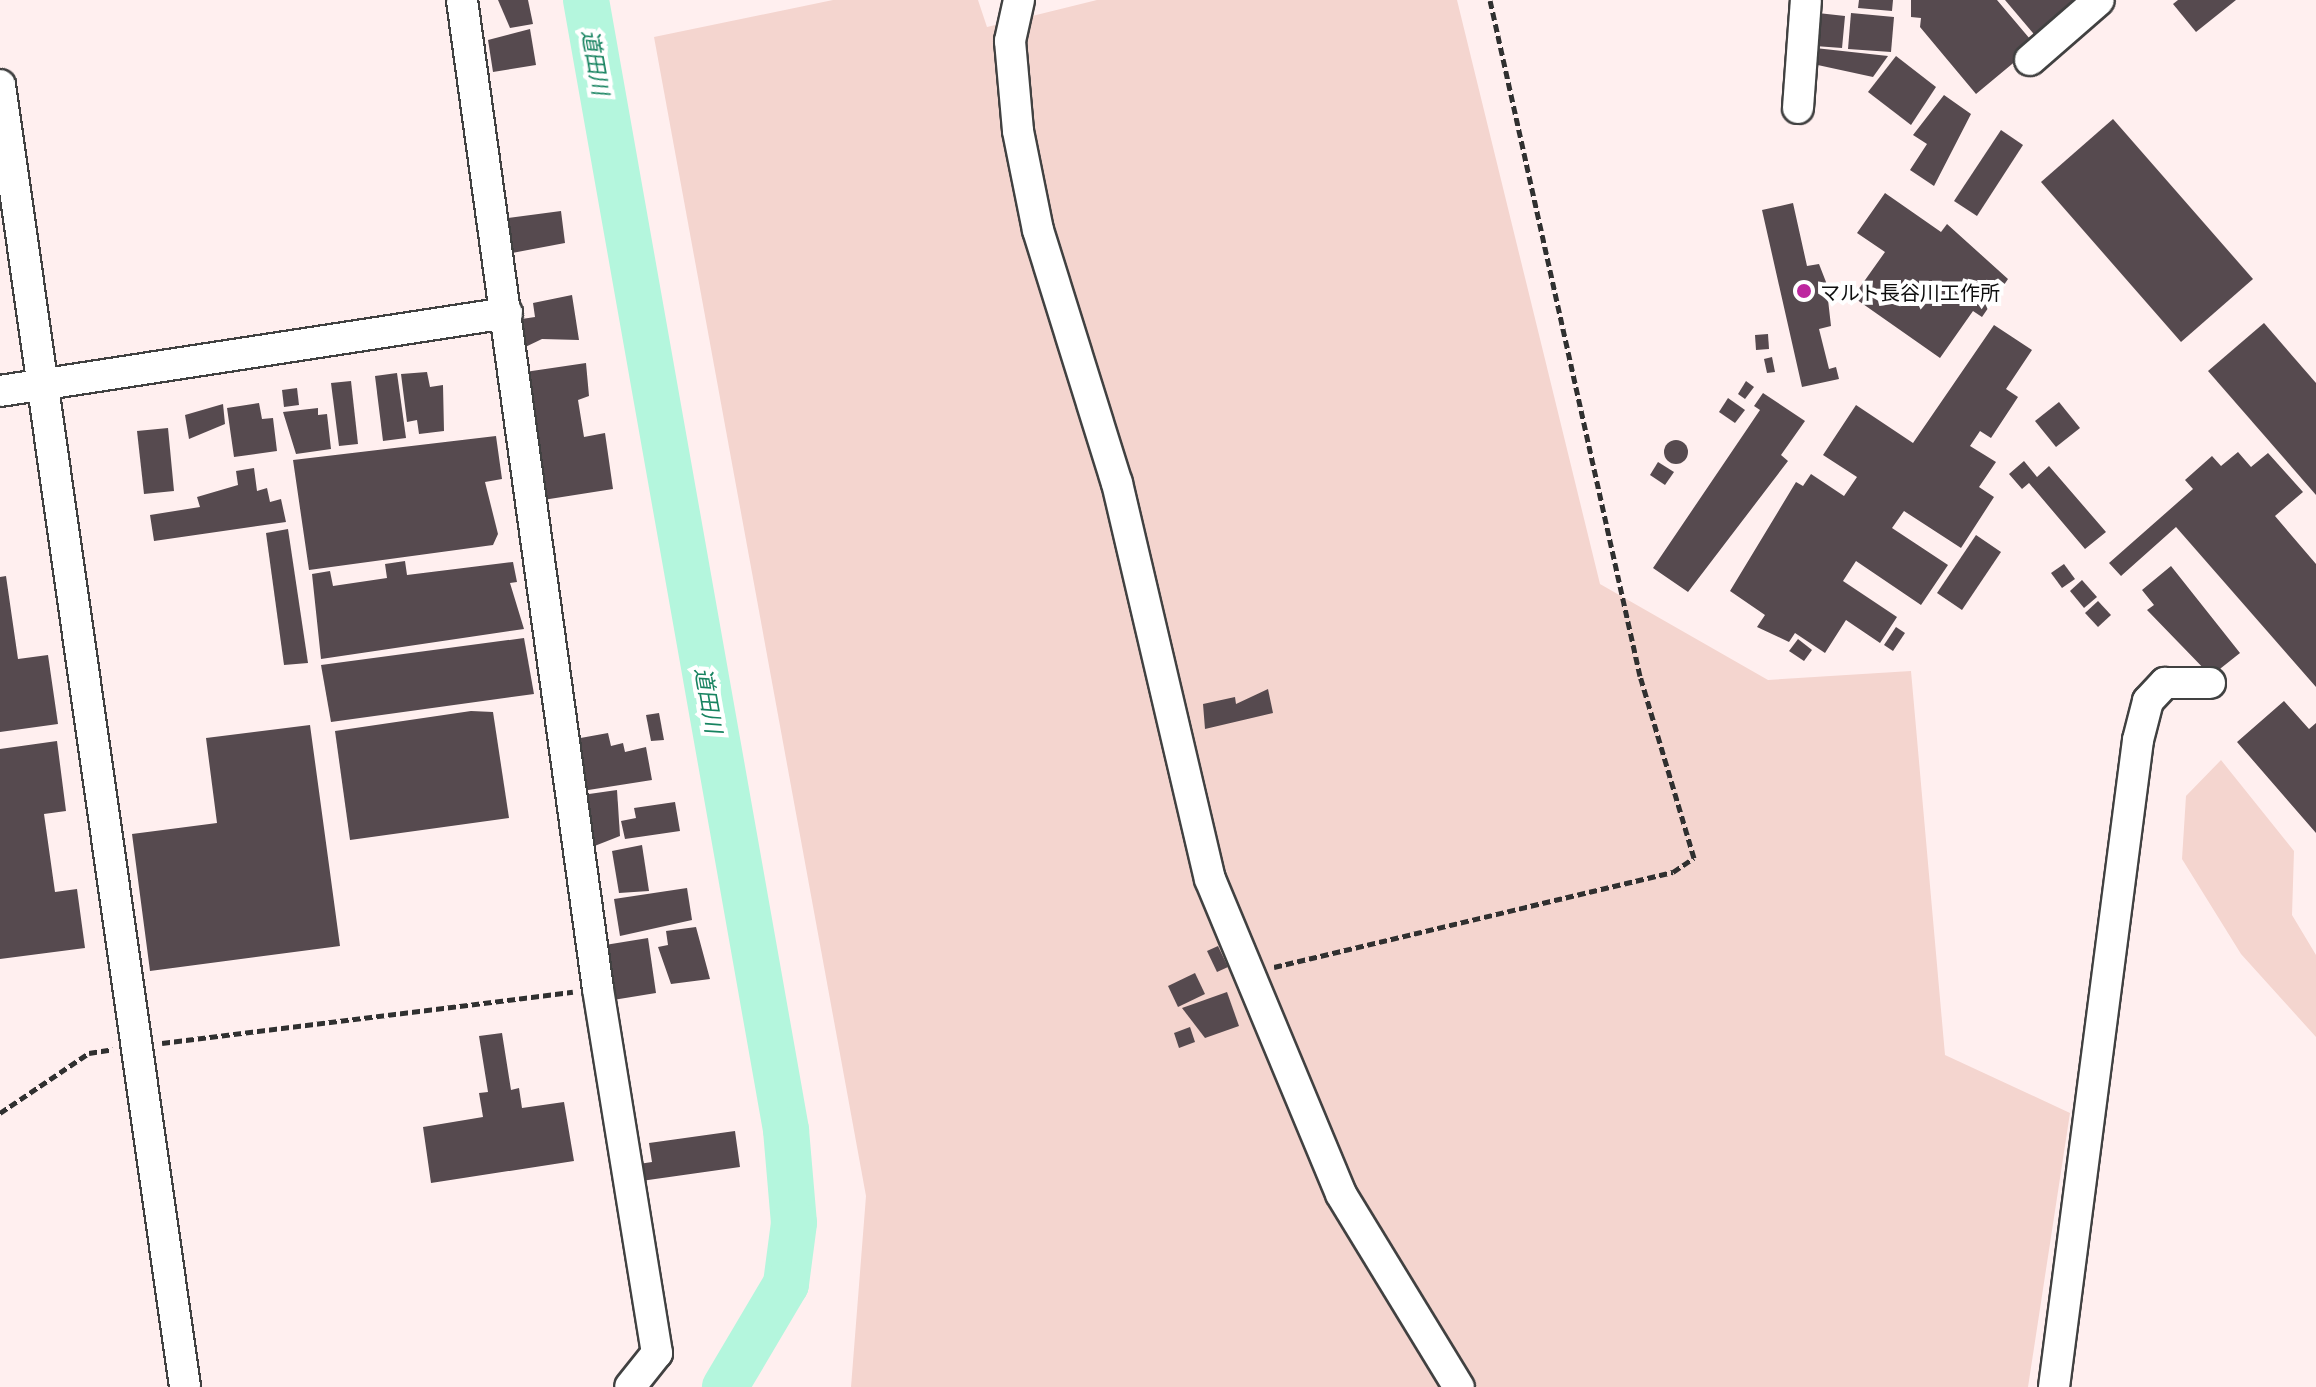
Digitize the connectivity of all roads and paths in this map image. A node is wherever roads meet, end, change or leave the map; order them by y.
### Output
1 (462, 0) edge
2 (1019, 0) edge
3 (1490, 0) edge
4 (1806, 0) edge
5 (2099, 0) edge
6 (2030, 60) dead end
7 (0, 85) edge
8 (1798, 108) dead end
9 (507, 313) junction
10 (43, 385) junction
11 (0, 391) edge
12 (2210, 683) dead end
13 (1250, 975) junction
14 (598, 989) junction
15 (138, 1045) junction
16 (0, 1113) edge
17 (185, 1387) edge
18 (630, 1387) edge
19 (1459, 1387) edge
20 (2054, 1387) edge

1 - 9 street
2 - 13 street
3 - 13 path
4 - 8 street
5 - 6 street
7 - 10 street
9 - 10 street
9 - 14 street
10 - 11 street
10 - 15 street
12 - 20 street
13 - 19 street
14 - 15 path
14 - 18 street
15 - 16 path
15 - 17 street

